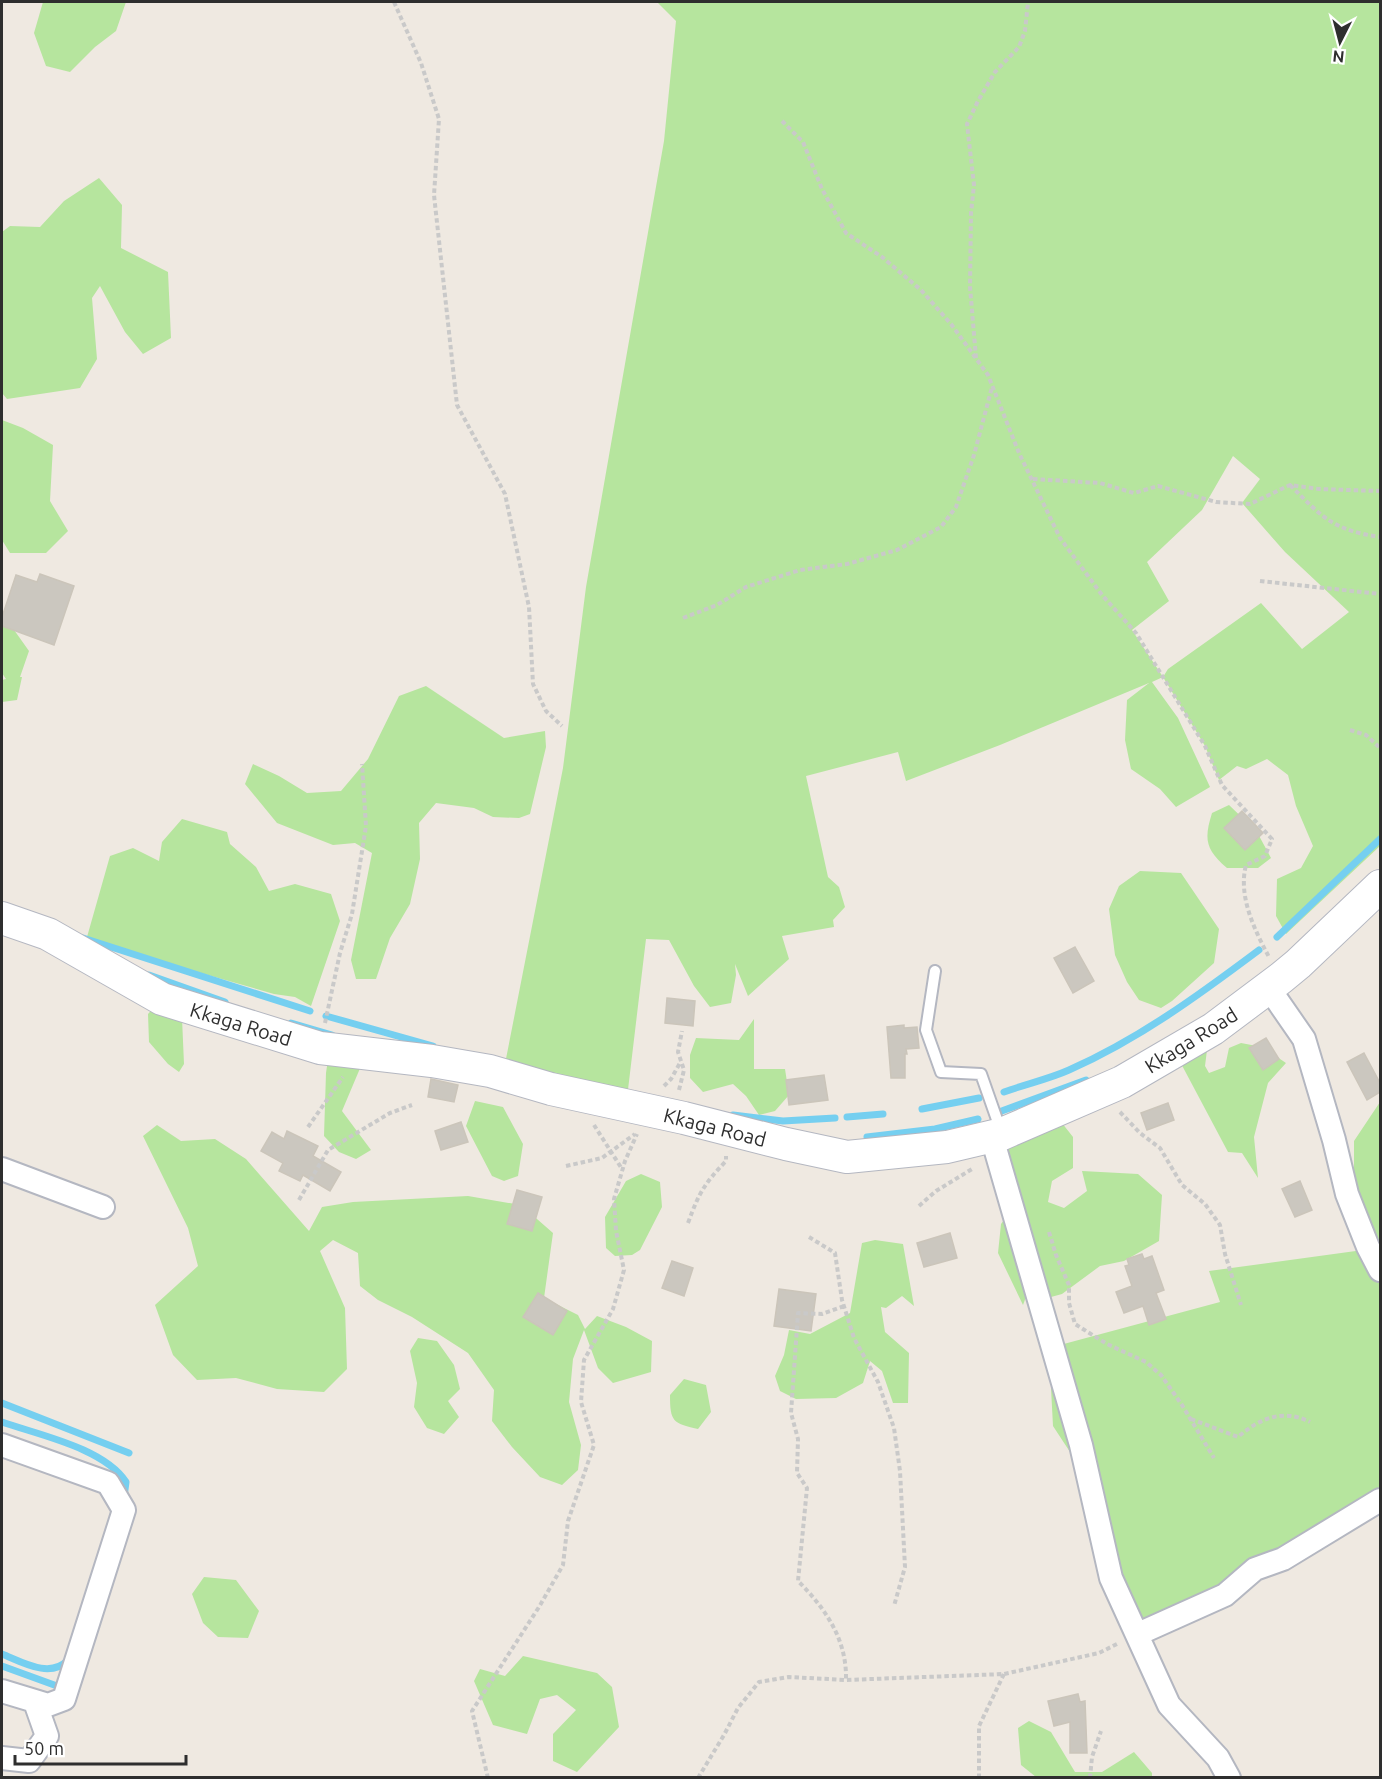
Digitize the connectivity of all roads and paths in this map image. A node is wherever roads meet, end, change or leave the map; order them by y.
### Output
1 (394, 2) edge
2 (1028, 2) edge
3 (782, 121) dead end
4 (976, 358) junction
5 (993, 386) junction
6 (1033, 479) junction
7 (1290, 485) junction
8 (1380, 491) edge
9 (1380, 537) edge
10 (1260, 581) dead end
11 (1380, 594) edge
12 (683, 618) dead end
13 (562, 726) dead end
14 (1350, 729) dead end
15 (1380, 748) edge
16 (362, 764) dead end
17 (1380, 886) edge
18 (2, 918) edge
19 (935, 971) dead end
20 (1274, 982) junction
21 (682, 1031) dead end
22 (320, 1048) junction
23 (384, 1056) junction
24 (1100, 1093) junction
25 (412, 1105) dead end
26 (666, 1114) junction
27 (308, 1127) dead end
28 (724, 1128) junction
29 (995, 1140) junction
30 (566, 1166) dead end
31 (2, 1169) edge
32 (300, 1200) dead end
33 (919, 1206) dead end
34 (103, 1207) dead end
35 (688, 1223) dead end
36 (1049, 1232) dead end
37 (809, 1237) dead end
38 (1380, 1270) edge
39 (1240, 1305) dead end
40 (844, 1306) junction
41 (1190, 1419) junction
42 (1310, 1422) dead end
43 (2, 1445) edge
44 (1214, 1458) dead end
45 (1380, 1500) edge
46 (894, 1606) dead end
47 (1138, 1634) junction
48 (1004, 1674) junction
49 (846, 1680) junction
50 (2, 1691) edge
51 (35, 1702) junction
52 (1101, 1731) dead end
53 (2, 1758) edge
54 (488, 1778) edge
55 (698, 1778) edge
56 (979, 1778) edge
57 (1090, 1778) edge
58 (1230, 1778) edge

1 - 13 path
2 - 4 path
3 - 4 path
4 - 5 path
5 - 6 path
5 - 12 path
6 - 7 path
6 - 20 path
7 - 8 path
7 - 9 path
10 - 11 path
14 - 15 path
16 - 22 path
17 - 20 street, Kkaga Road
18 - 22 street, Kkaga Road
19 - 29 lane
20 - 24 street, Kkaga Road
20 - 38 street
21 - 26 path
22 - 23 street, Kkaga Road
23 - 26 street, Kkaga Road
23 - 27 path
24 - 29 street, Kkaga Road
24 - 39 path
25 - 32 path
26 - 28 street, Kkaga Road
28 - 29 street, Kkaga Road
28 - 35 path
29 - 33 path
29 - 47 street
30 - 54 path
31 - 34 street
36 - 41 path
37 - 40 path
40 - 46 path
40 - 49 path
41 - 42 path
41 - 44 path
43 - 51 street
45 - 47 street
47 - 48 path
47 - 58 street
48 - 49 path
48 - 56 path
49 - 55 path
50 - 51 street
51 - 53 street
52 - 57 path

